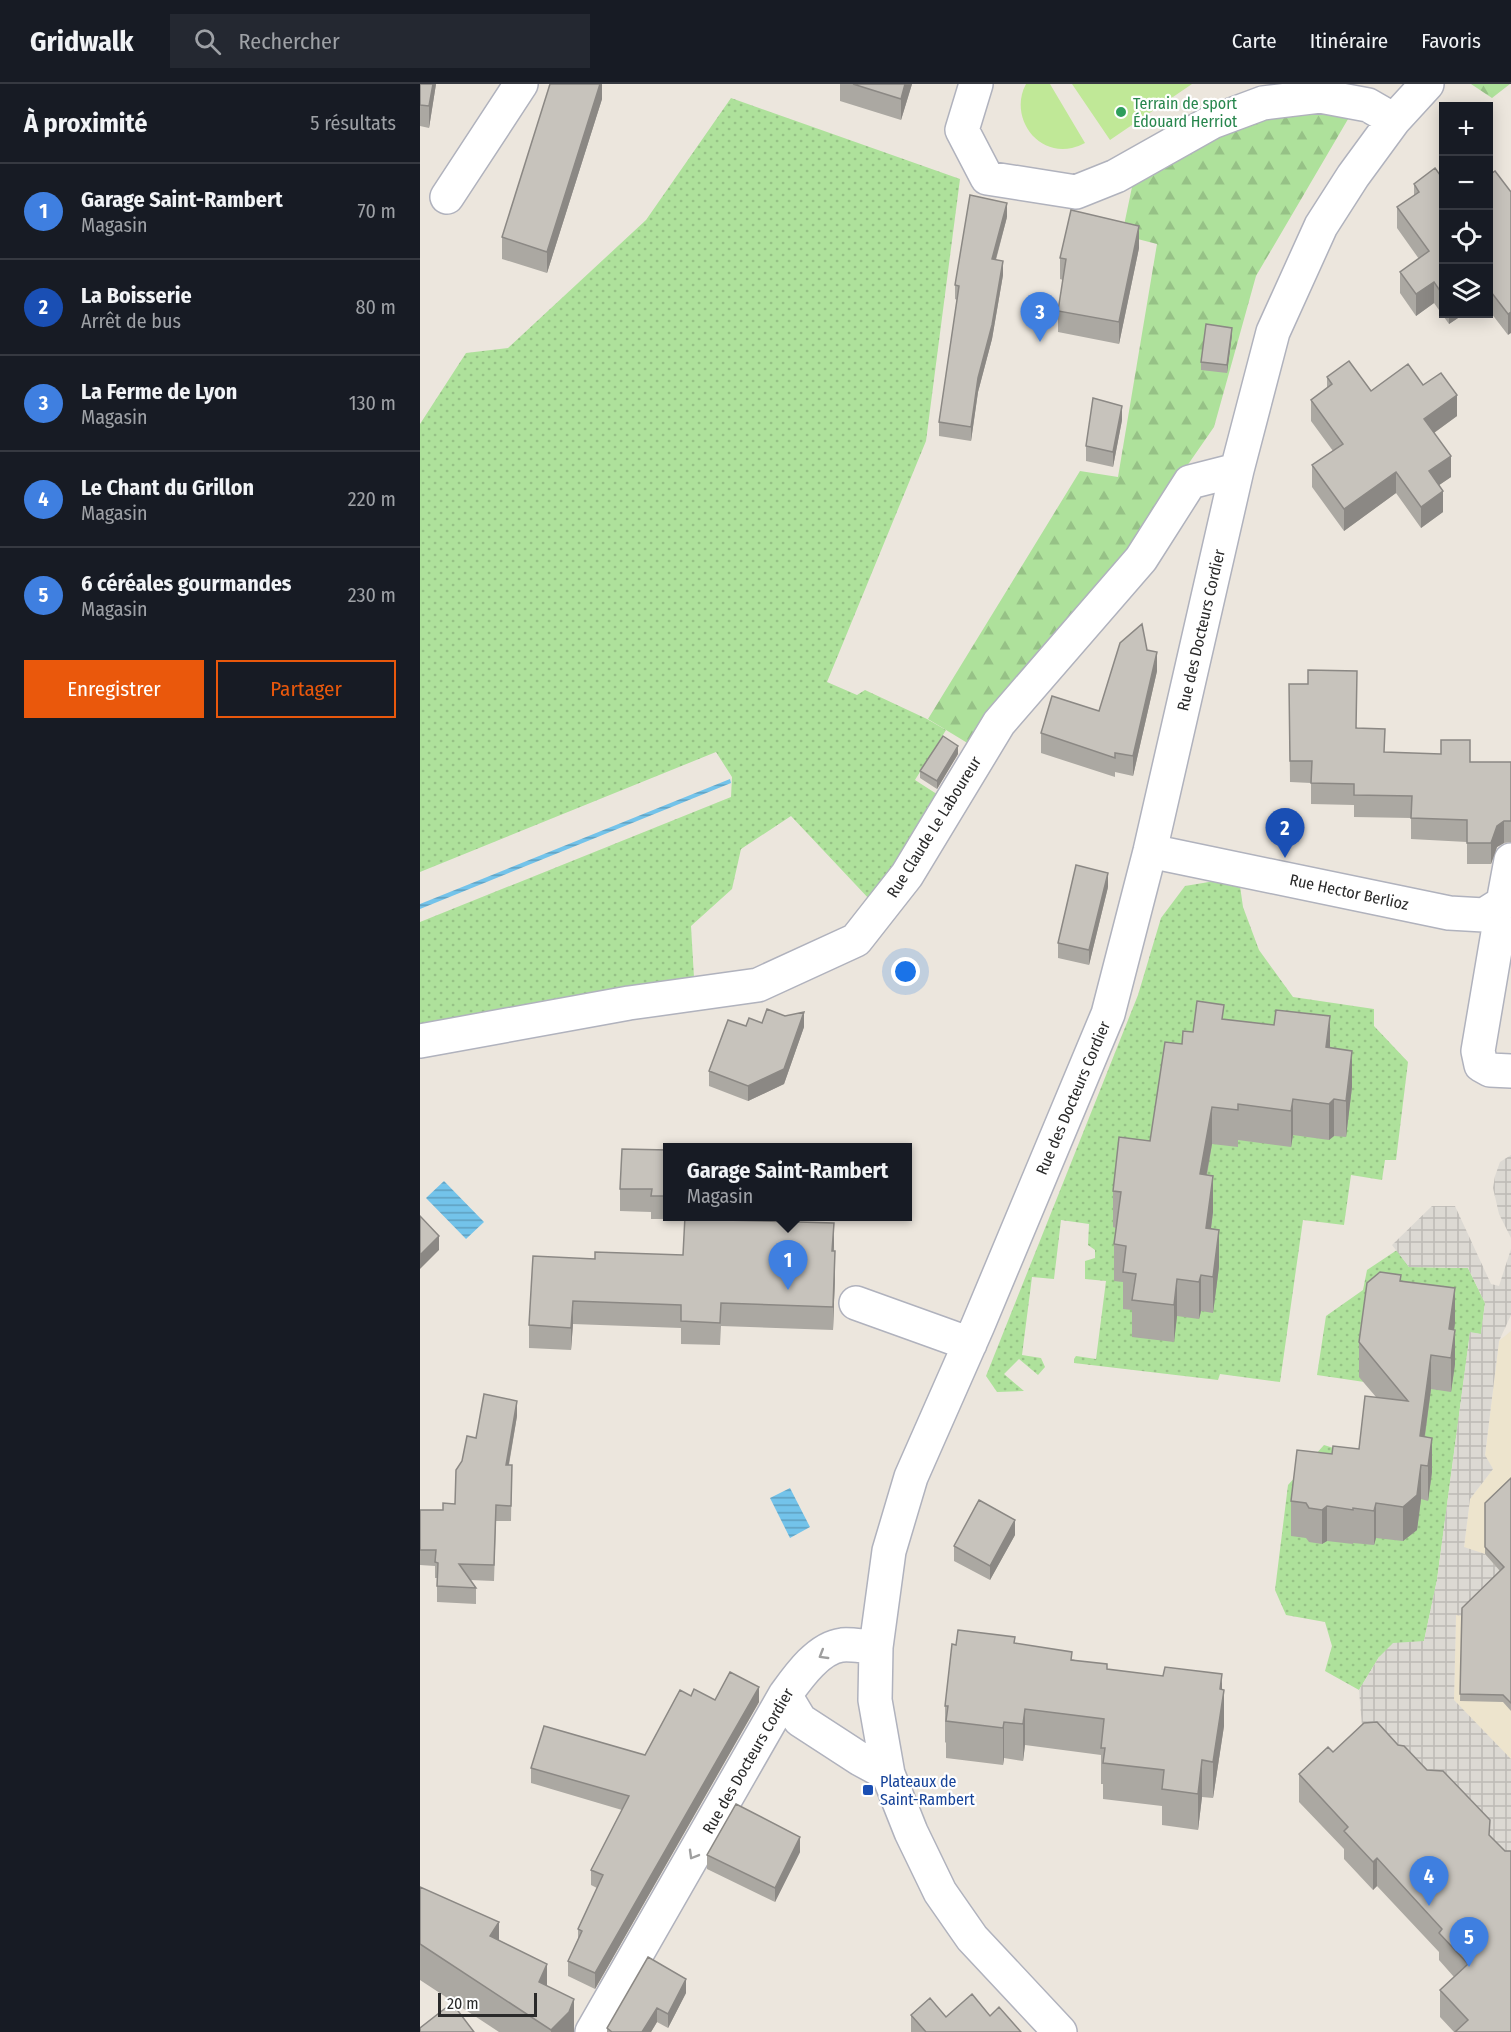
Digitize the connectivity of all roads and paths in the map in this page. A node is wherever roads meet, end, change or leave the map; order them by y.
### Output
1 (520, 84) edge
2 (976, 84) edge
3 (1426, 84) edge
4 (1395, 120) junction
5 (447, 197) dead end
6 (1237, 470) junction
7 (1150, 851) junction
8 (1511, 860) edge
9 (1503, 903) junction
10 (420, 1041) edge
11 (1511, 1071) edge
12 (856, 1303) dead end
13 (970, 1344) junction
14 (876, 1647) junction
15 (784, 1695) junction
16 (888, 1774) junction
17 (592, 2032) edge
18 (1060, 2032) edge

1 - 5 street
2 - 4 street
3 - 4 street, Rue des Docteurs Cordier
4 - 6 street, Rue des Docteurs Cordier
6 - 7 street, Rue des Docteurs Cordier
6 - 10 street, Rue Claude Le Laboureur
7 - 9 street, Rue Hector Berlioz
7 - 13 street, Rue des Docteurs Cordier
8 - 9 street
9 - 11 street
12 - 13 street
13 - 14 street, Rue des Docteurs Cordier
14 -> 15 street, Rue des Docteurs Cordier
14 - 16 street
15 - 16 street
15 -> 17 street, Rue des Docteurs Cordier
16 - 18 street

